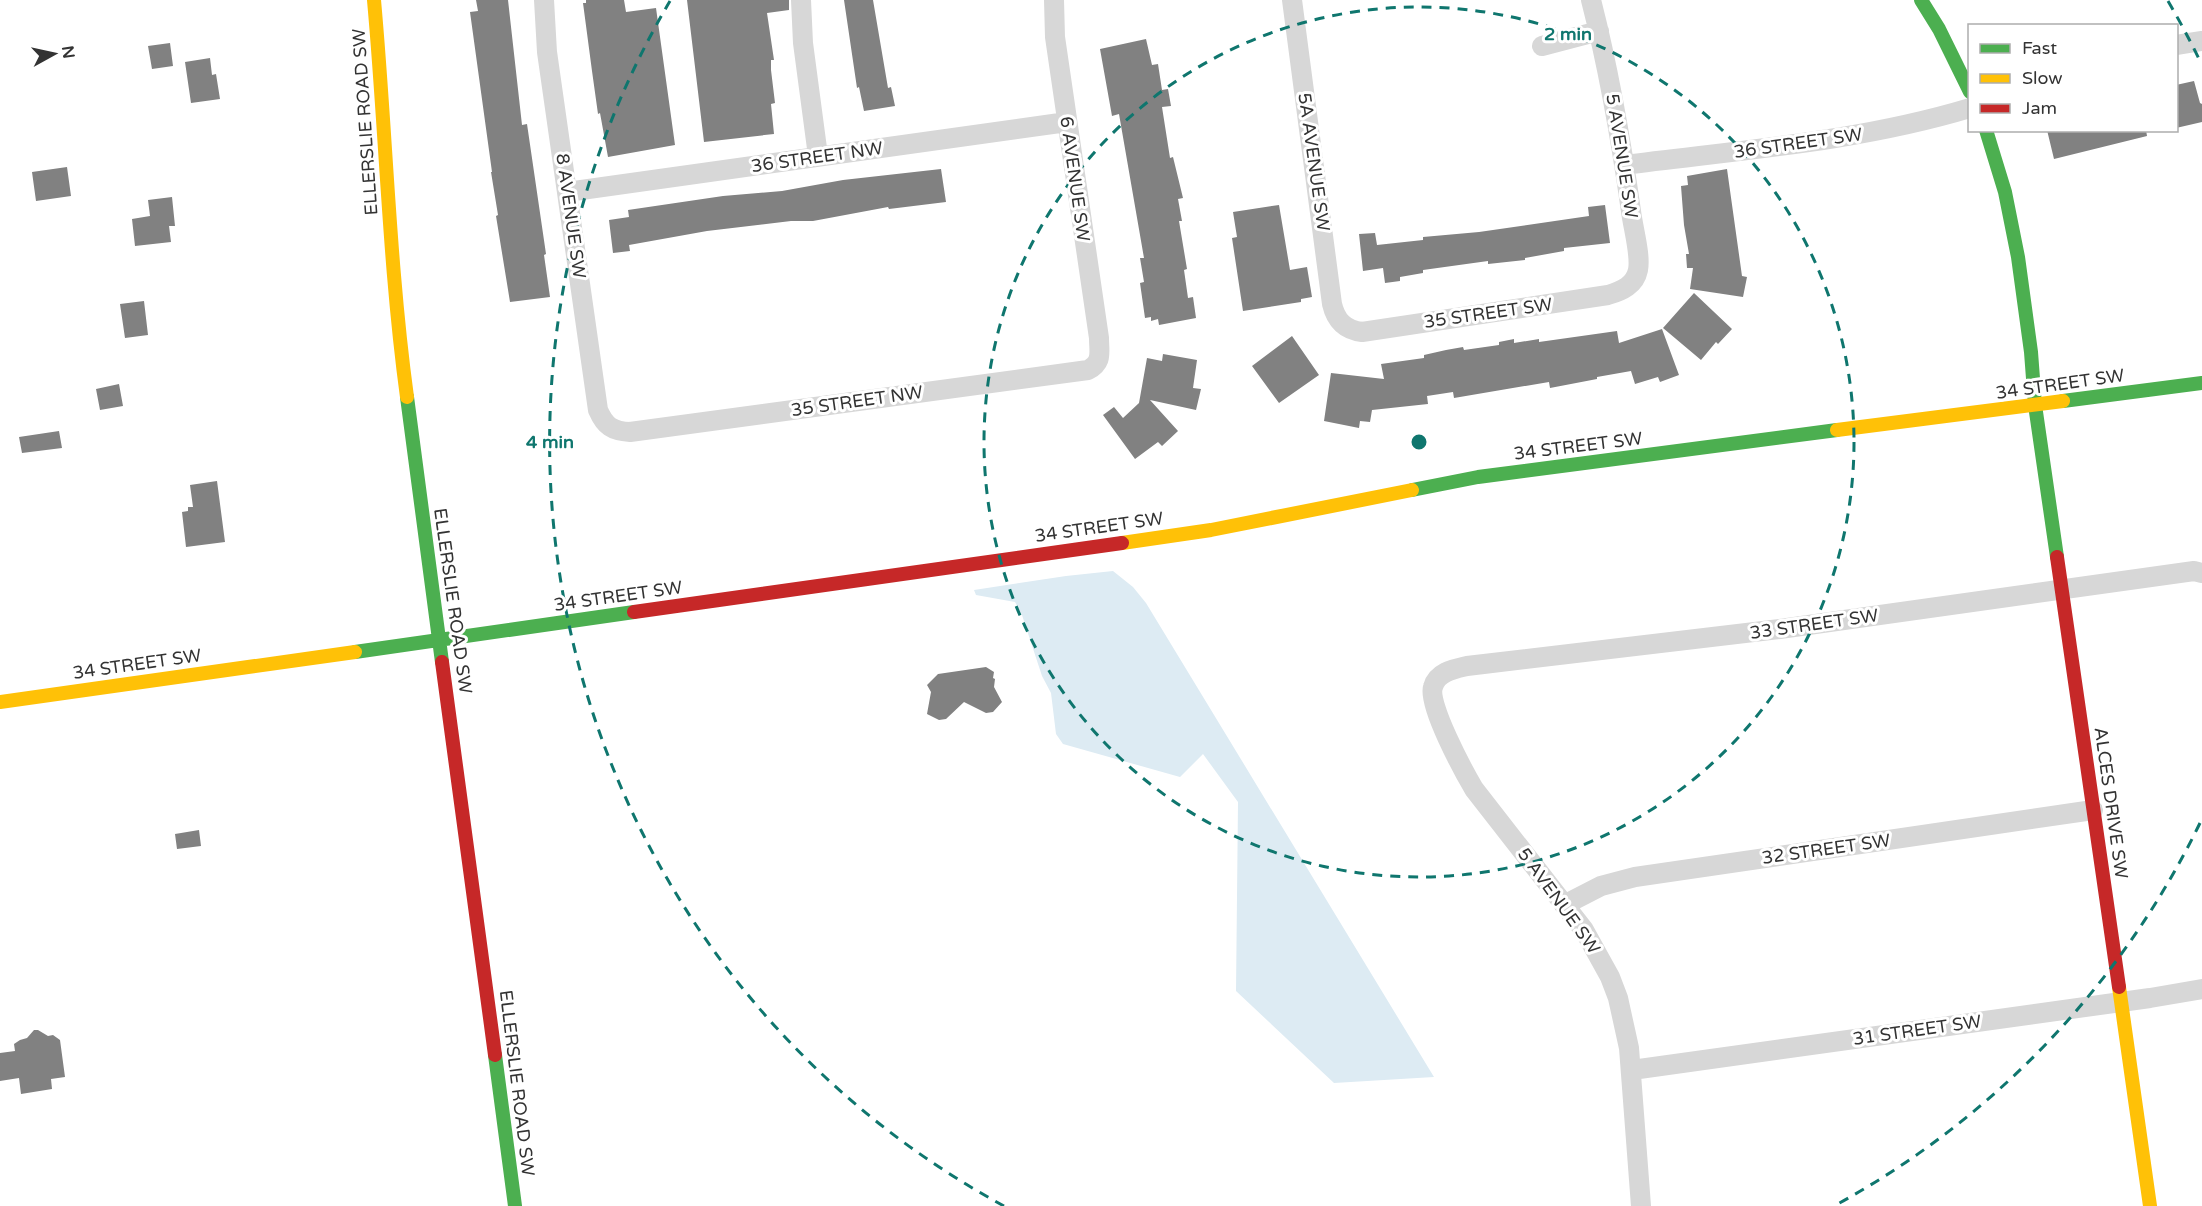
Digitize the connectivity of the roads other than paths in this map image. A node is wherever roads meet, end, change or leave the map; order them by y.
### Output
1 (374, 0) edge
2 (544, 0) edge
3 (801, 0) edge
4 (1054, 0) edge
5 (1292, 0) edge
6 (1591, 0) edge
7 (1921, 0) edge
8 (1599, 31) junction
9 (2202, 41) edge
10 (2178, 45) edge
11 (1542, 46) dead end
12 (1968, 88) edge
13 (1968, 109) edge
14 (1067, 122) junction
15 (1987, 132) edge
16 (818, 156) junction
17 (1624, 165) junction
18 (567, 192) junction
19 (1634, 281) joint
20 (1340, 322) joint
21 (1099, 358) joint
22 (2202, 383) edge
23 (2035, 405) junction
24 (609, 428) joint
25 (2202, 573) edge
26 (2062, 590) junction
27 (440, 639) junction
28 (1432, 687) joint
29 (0, 702) edge
30 (2093, 810) junction
31 (1564, 905) junction
32 (2202, 989) edge
33 (2121, 1002) junction
34 (1632, 1070) junction
35 (515, 1206) edge
36 (1641, 1206) edge
37 (2150, 1206) edge

1 - 27 main road, ELLERSLIE ROAD SW
2 - 18 street, 8 AVENUE SW
3 - 16 street
4 - 14 street, 6 AVENUE SW
5 - 20 street, 5A AVENUE SW
6 - 8 street, 5 AVENUE SW
7 - 12 main road
8 - 11 street
8 - 17 street, 5 AVENUE SW
9 - 10 street
13 - 17 street, 36 STREET SW
14 - 16 street, 36 STREET NW
14 - 21 street, 6 AVENUE SW
15 - 23 main road, ALCES DRIVE SW
16 - 18 street, 36 STREET NW
17 - 19 street, 5 AVENUE SW
18 - 24 street, 8 AVENUE SW
19 - 20 street, 35 STREET SW
21 - 24 street, 35 STREET NW
22 - 23 main road, 34 STREET SW
23 - 26 main road, ALCES DRIVE SW
23 - 27 main road, 34 STREET SW
25 - 26 street, 33 STREET SW
26 - 28 street, 33 STREET SW
26 - 30 main road, ALCES DRIVE SW
27 - 29 main road, 34 STREET SW
27 - 35 main road, ELLERSLIE ROAD SW
28 - 31 street, 5 AVENUE SW
30 - 31 street, 32 STREET SW
30 - 33 main road, ALCES DRIVE SW
31 - 34 street, 5 AVENUE SW
32 - 33 street, 31 STREET SW
33 - 34 street, 31 STREET SW
33 - 37 main road, ALCES DRIVE SW
34 - 36 street, 5 AVENUE SW

